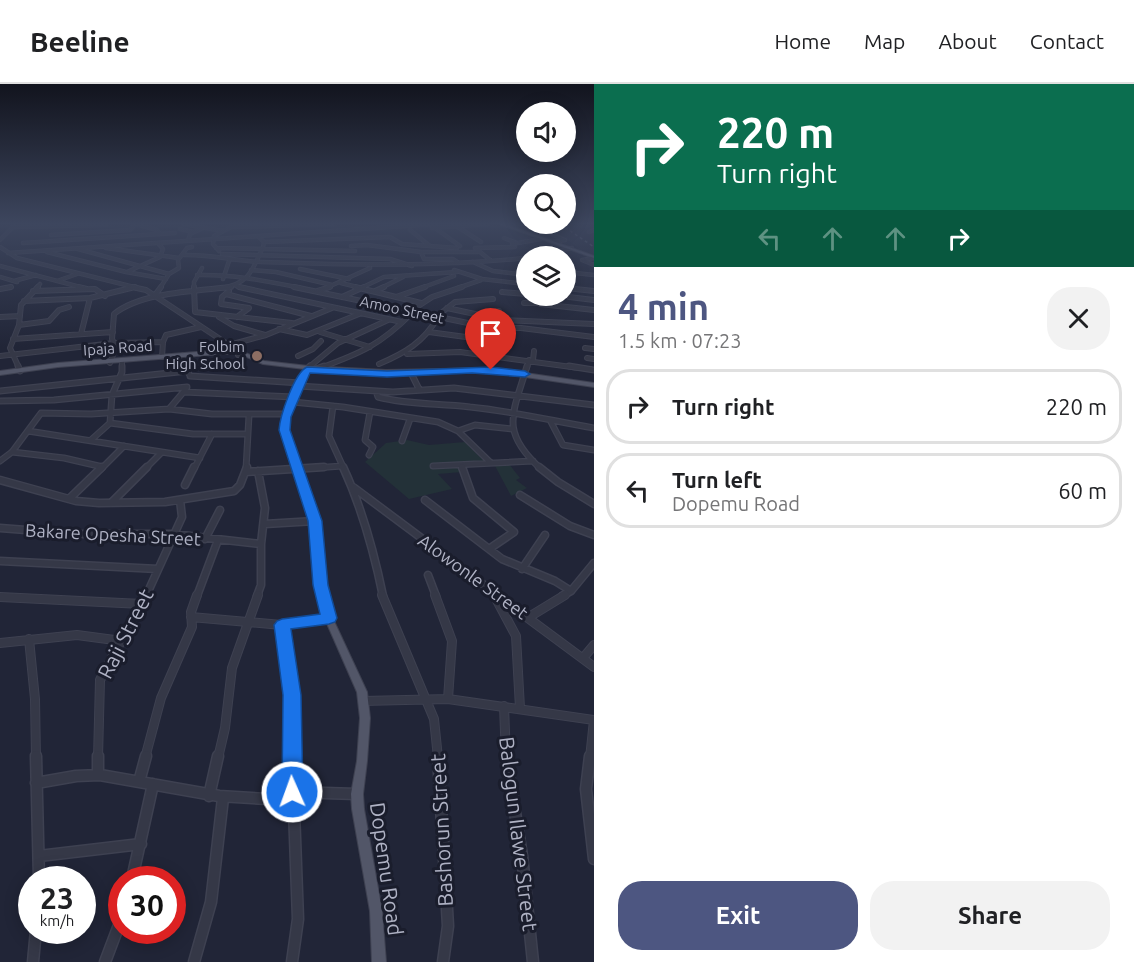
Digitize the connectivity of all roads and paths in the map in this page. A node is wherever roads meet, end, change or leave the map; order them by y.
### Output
1 (20, 265) edge
2 (47, 265) edge
3 (96, 265) edge
4 (138, 265) edge
5 (178, 265) edge
6 (227, 265) edge
7 (254, 265) edge
8 (313, 265) edge
9 (410, 265) edge
10 (430, 265) edge
11 (448, 265) edge
12 (479, 265) edge
13 (0, 266) edge
14 (142, 266) junction
15 (413, 266) junction
16 (103, 267) junction
17 (370, 267) junction
18 (11, 268) junction
19 (202, 268) dead end
20 (300, 269) dead end
21 (337, 269) junction
22 (251, 270) junction
23 (78, 273) junction
24 (126, 273) junction
25 (459, 273) junction
26 (576, 273) edge
27 (36, 274) junction
28 (169, 274) junction
29 (224, 274) junction
30 (328, 274) junction
31 (516, 274) edge
32 (84, 275) junction
33 (197, 275) junction
34 (594, 275) edge
35 (404, 276) junction
36 (0, 277) edge
37 (248, 277) junction
38 (166, 279) junction
39 (223, 279) dead end
40 (349, 279) junction
41 (482, 279) junction
42 (14, 281) junction
43 (57, 281) junction
44 (341, 283) junction
45 (516, 283) edge
46 (20, 284) dead end
47 (40, 284) dead end
48 (332, 285) junction
49 (234, 286) junction
50 (11, 287) dead end
51 (136, 287) junction
52 (362, 287) junction
53 (576, 288) edge
54 (0, 289) edge
55 (87, 289) junction
56 (31, 291) junction
57 (315, 291) junction
58 (374, 291) junction
59 (594, 291) edge
60 (193, 292) junction
61 (502, 292) dead end
62 (516, 293) edge
63 (226, 294) junction
64 (105, 296) junction
65 (156, 296) junction
66 (342, 297) junction
67 (396, 297) junction
68 (90, 298) junction
69 (576, 298) edge
70 (493, 299) dead end
71 (594, 300) edge
72 (24, 301) junction
73 (421, 303) junction
74 (562, 306) edge
75 (69, 307) dead end
76 (571, 307) joint
77 (282, 308) junction
78 (332, 308) junction
79 (447, 308) junction
80 (594, 310) edge
81 (498, 311) dead end
82 (410, 312) junction
83 (359, 314) junction
84 (216, 315) junction
85 (482, 315) junction
86 (20, 316) junction
87 (311, 316) junction
88 (0, 317) edge
89 (236, 317) junction
90 (437, 317) junction
91 (265, 319) junction
92 (388, 320) junction
93 (521, 321) junction
94 (402, 322) junction
95 (292, 323) junction
96 (594, 324) edge
97 (19, 325) junction
98 (201, 327) junction
99 (492, 328) junction
100 (520, 328) junction
101 (279, 329) junction
102 (113, 332) junction
103 (320, 332) junction
104 (429, 332) junction
105 (81, 334) junction
106 (266, 335) junction
107 (594, 337) edge
108 (13, 339) junction
109 (488, 340) junction
110 (343, 341) junction
111 (163, 342) junction
112 (114, 343) junction
113 (330, 344) dead end
114 (229, 345) junction
115 (370, 347) junction
116 (585, 348) dead end
117 (313, 349) junction
118 (594, 350) edge
119 (534, 351) dead end
120 (326, 352) junction
121 (239, 354) junction
122 (407, 354) junction
123 (483, 354) junction
124 (11, 355) junction
125 (0, 356) edge
126 (183, 356) junction
127 (298, 356) dead end
128 (162, 357) junction
129 (586, 357) dead end
130 (594, 359) edge
131 (531, 360) junction
132 (122, 361) junction
133 (111, 362) junction
134 (379, 364) dead end
135 (312, 369) junction
136 (20, 370) junction
137 (472, 370) junction
138 (594, 370) edge
139 (0, 373) edge
140 (411, 373) junction
141 (189, 374) junction
142 (525, 375) junction
143 (120, 378) junction
144 (300, 384) junction
145 (594, 386) edge
146 (419, 389) junction
147 (186, 390) junction
148 (0, 391) edge
149 (376, 391) junction
150 (112, 395) junction
151 (519, 395) junction
152 (293, 399) junction
153 (0, 401) edge
154 (594, 405) edge
155 (333, 406) junction
156 (169, 409) junction
157 (112, 412) junction
158 (370, 412) junction
159 (513, 412) junction
160 (286, 414) junction
161 (249, 415) junction
162 (410, 419) junction
163 (551, 422) junction
164 (110, 423) junction
165 (594, 428) edge
166 (512, 429) junction
167 (28, 431) junction
168 (459, 431) junction
169 (212, 434) junction
170 (248, 434) junction
171 (91, 440) junction
172 (402, 441) dead end
173 (124, 446) junction
174 (594, 450) edge
175 (12, 452) junction
176 (161, 453) junction
177 (369, 455) dead end
178 (200, 458) junction
179 (0, 461) edge
180 (533, 461) junction
181 (491, 463) junction
182 (461, 465) junction
183 (342, 466) junction
184 (433, 466) dead end
185 (103, 467) junction
186 (298, 468) junction
187 (258, 471) junction
188 (246, 472) junction
189 (0, 480) edge
190 (184, 485) dead end
191 (352, 487) junction
192 (520, 495) dead end
193 (69, 499) junction
194 (180, 500) junction
195 (425, 500) dead end
196 (111, 503) junction
197 (594, 504) edge
198 (220, 510) dead end
199 (315, 521) junction
200 (265, 524) junction
201 (0, 528) edge
202 (174, 534) junction
203 (545, 535) dead end
204 (594, 536) edge
205 (206, 539) junction
206 (218, 540) junction
207 (261, 544) junction
208 (489, 549) junction
209 (0, 561) edge
210 (594, 563) edge
211 (158, 569) junction
212 (522, 569) junction
213 (428, 575) dead end
214 (572, 591) junction
215 (492, 592) junction
216 (0, 597) edge
217 (142, 604) junction
218 (192, 617) junction
219 (529, 617) junction
220 (329, 618) junction
221 (249, 623) junction
222 (282, 625) junction
223 (29, 639) junction
224 (122, 641) junction
225 (0, 643) edge
226 (594, 645) edge
227 (583, 658) junction
228 (594, 667) edge
229 (426, 699) junction
230 (448, 699) junction
231 (363, 701) junction
232 (504, 706) junction
233 (520, 708) junction
234 (594, 720) edge
235 (98, 775) junction
236 (139, 782) junction
237 (36, 783) junction
238 (153, 784) junction
239 (292, 794) junction
240 (357, 794) junction
241 (209, 796) junction
242 (223, 798) junction
243 (141, 844) junction
244 (39, 856) junction
245 (594, 859) edge
246 (39, 866) edge
247 (135, 866) edge
248 (35, 944) edge
249 (112, 944) edge
250 (33, 962) edge
251 (105, 962) edge
252 (194, 962) edge
253 (292, 962) edge
254 (379, 962) edge
255 (443, 962) edge
256 (533, 962) edge

1 - 18 street
2 - 23 street
3 - 16 street
4 - 14 street
5 - 28 street
6 - 29 street
7 - 22 street
8 - 21 street
9 - 15 street
10 - 15 street
11 - 25 street
12 - 31 street
13 - 18 street
14 - 24 street
14 - 28 street
15 - 17 street
16 - 24 street
16 - 32 street
17 - 21 street
17 - 40 street
18 - 27 street
19 - 33 street
20 - 30 street
21 - 30 street
22 - 37 street
22 - 48 street
23 - 32 street
23 - 43 street
24 - 38 street
25 - 35 street
25 - 41 street
25 - 67 street
26 - 34 street
27 - 42 street
27 - 43 street
28 - 38 street
29 - 33 street, Amoo Street
29 - 37 street, Amoo Street
29 - 39 street
30 - 40 street
32 - 51 street
33 - 60 street
35 - 52 street
35 - 58 street
36 - 42 street
37 - 49 street
37 - 57 street, Amoo Street
38 - 65 street
40 - 44 street
41 - 45 street
41 - 73 street
42 - 46 street
43 - 55 street
44 - 48 street
44 - 52 street
47 - 56 street
48 - 57 street
49 - 60 street
49 - 63 street
49 - 78 street
50 - 54 street
51 - 64 street
51 - 65 street
52 - 58 street
52 - 66 street
53 - 59 street
55 - 56 street
55 - 64 street
56 - 72 street
57 - 66 street, Amoo Street
58 - 67 street
60 - 65 street
60 - 84 street
61 - 62 street
63 - 77 street
63 - 89 street
64 - 68 street
65 - 98 street
65 - 102 street
66 - 82 street, Amoo Street
67 - 73 street
68 - 72 street
68 - 105 street
69 - 71 street
70 - 79 street
72 - 86 street
73 - 82 street
74 - 76 street
75 - 97 street
76 - 80 street
77 - 87 street
77 - 91 street
78 - 83 street
78 - 87 street
79 - 85 street
79 - 90 street
81 - 85 street
82 - 90 street, Amoo Street
82 - 94 street
83 - 92 street
83 - 103 street
84 - 89 street
84 - 106 street
85 - 93 street
86 - 88 street
86 - 97 street
87 - 95 street
89 - 91 street
90 - 99 street, Amoo Street
90 - 104 street
91 - 95 street
92 - 94 street
92 - 110 street
93 - 96 street
93 - 100 street
94 - 115 street
95 - 101 street
97 - 108 street
98 - 111 street
98 - 114 street
99 - 100 street, Amoo Street
99 - 109 street
100 - 107 street, Amoo Street
101 - 103 street
101 - 106 street
102 - 105 street
102 - 112 street
103 - 110 street
104 - 109 street
104 - 122 street
105 - 108 street
106 - 114 street
108 - 124 street
109 - 123 street
110 - 115 street
110 - 120 street
111 - 112 street
111 - 128 street
112 - 124 street
112 - 133 street
113 - 117 street
114 - 121 street
115 - 135 street
116 - 118 street
117 - 120 street
117 - 127 street
119 - 131 street
120 - 135 street
121 - 126 main road, Ipaja Road
121 - 135 main road, Ipaja Road
122 - 123 street
122 - 134 street
123 - 131 street
124 - 125 street
124 - 136 street
126 - 128 main road, Ipaja Road
126 - 132 main road, Ipaja Road
126 - 141 street
128 - 132 main road, Ipaja Road
129 - 130 street
131 - 138 street
131 - 142 street
132 - 133 main road, Ipaja Road
132 - 143 street
133 - 136 main road, Ipaja Road
135 - 137 main road, Ipaja Road
135 - 140 main road, Ipaja Road
135 - 144 main road
136 - 139 main road, Ipaja Road
137 - 140 main road, Ipaja Road
137 - 142 main road, Ipaja Road
140 - 146 street
141 - 143 street
141 - 144 street
141 - 147 street
142 - 145 main road, Ipaja Road
142 - 151 street
143 - 148 street
143 - 150 street
144 - 149 street
144 - 152 main road
146 - 149 street
146 - 151 street
147 - 150 street
147 - 152 street
147 - 156 street
149 - 159 street
150 - 153 street
150 - 157 street
151 - 154 street
151 - 159 street
152 - 155 street
152 - 160 main road
155 - 158 street
155 - 183 street, Bashorun Street
156 - 157 street
156 - 161 street
157 - 164 street
157 - 167 street
158 - 162 street
158 - 177 street
159 - 163 street
159 - 166 street
160 - 161 street
160 - 186 main road, Dopemu Road
161 - 170 street
162 - 168 street
162 - 172 street
163 - 165 street
163 - 174 street
164 - 169 street
164 - 171 street
166 - 168 street
166 - 180 street
167 - 171 street
167 - 175 street
168 - 181 street
169 - 170 street
169 - 178 street
170 - 188 street
171 - 173 street
173 - 176 street
173 - 185 street
175 - 179 street
175 - 185 street
176 - 178 street
176 - 196 street
178 - 190 street
180 - 181 street
180 - 197 street
181 - 182 street
182 - 184 street
182 - 208 street
183 - 186 street
183 - 191 street, Bashorun Street
185 - 193 street
186 - 187 street
186 - 199 main road, Dopemu Road
187 - 188 street
187 - 200 street
188 - 194 street
189 - 193 street
191 - 215 street, Alowonle Street
191 - 229 street, Bashorun Street
192 - 204 street
193 - 196 street
194 - 196 street
194 - 202 street, Raji Street
195 - 208 street
198 - 205 street
199 - 200 street
199 - 220 main road, Dopemu Road
200 - 207 street
201 - 202 street, Bakare Opesha Street
202 - 205 street, Bakare Opesha Street
202 - 211 street, Raji Street
203 - 212 street
205 - 206 street, Bakare Opesha Street
206 - 207 street, Bakare Opesha Street
206 - 218 street
207 - 221 street
208 - 212 street
209 - 211 street
210 - 214 street
211 - 217 street, Raji Street
212 - 214 street
213 - 230 street
214 - 219 street
215 - 219 street, Alowonle Street
215 - 233 street
216 - 217 street
217 - 224 street, Raji Street
218 - 221 street
218 - 236 street
219 - 227 street, Alowonle Street
220 - 222 street
220 - 231 main road, Dopemu Road
221 - 222 street
221 - 241 street
222 - 239 street
223 - 224 street
223 - 225 street
223 - 237 street
224 - 235 street, Raji Street
226 - 227 street
227 - 228 street, Alowonle Street
229 - 230 street
229 - 231 street
229 - 255 street, Bashorun Street
230 - 232 street
231 - 240 main road, Dopemu Road
232 - 233 street
232 - 256 street, Balogun Ilawe Street
233 - 234 street
234 - 245 street
235 - 236 street
235 - 237 street
236 - 238 street
237 - 244 street
238 - 241 street
238 - 243 street
239 - 240 street
239 - 242 street
239 - 253 street
240 - 254 main road, Dopemu Road
241 - 242 street
242 - 252 street
243 - 244 street
243 - 247 street
244 - 246 street
248 - 250 street
249 - 251 street

